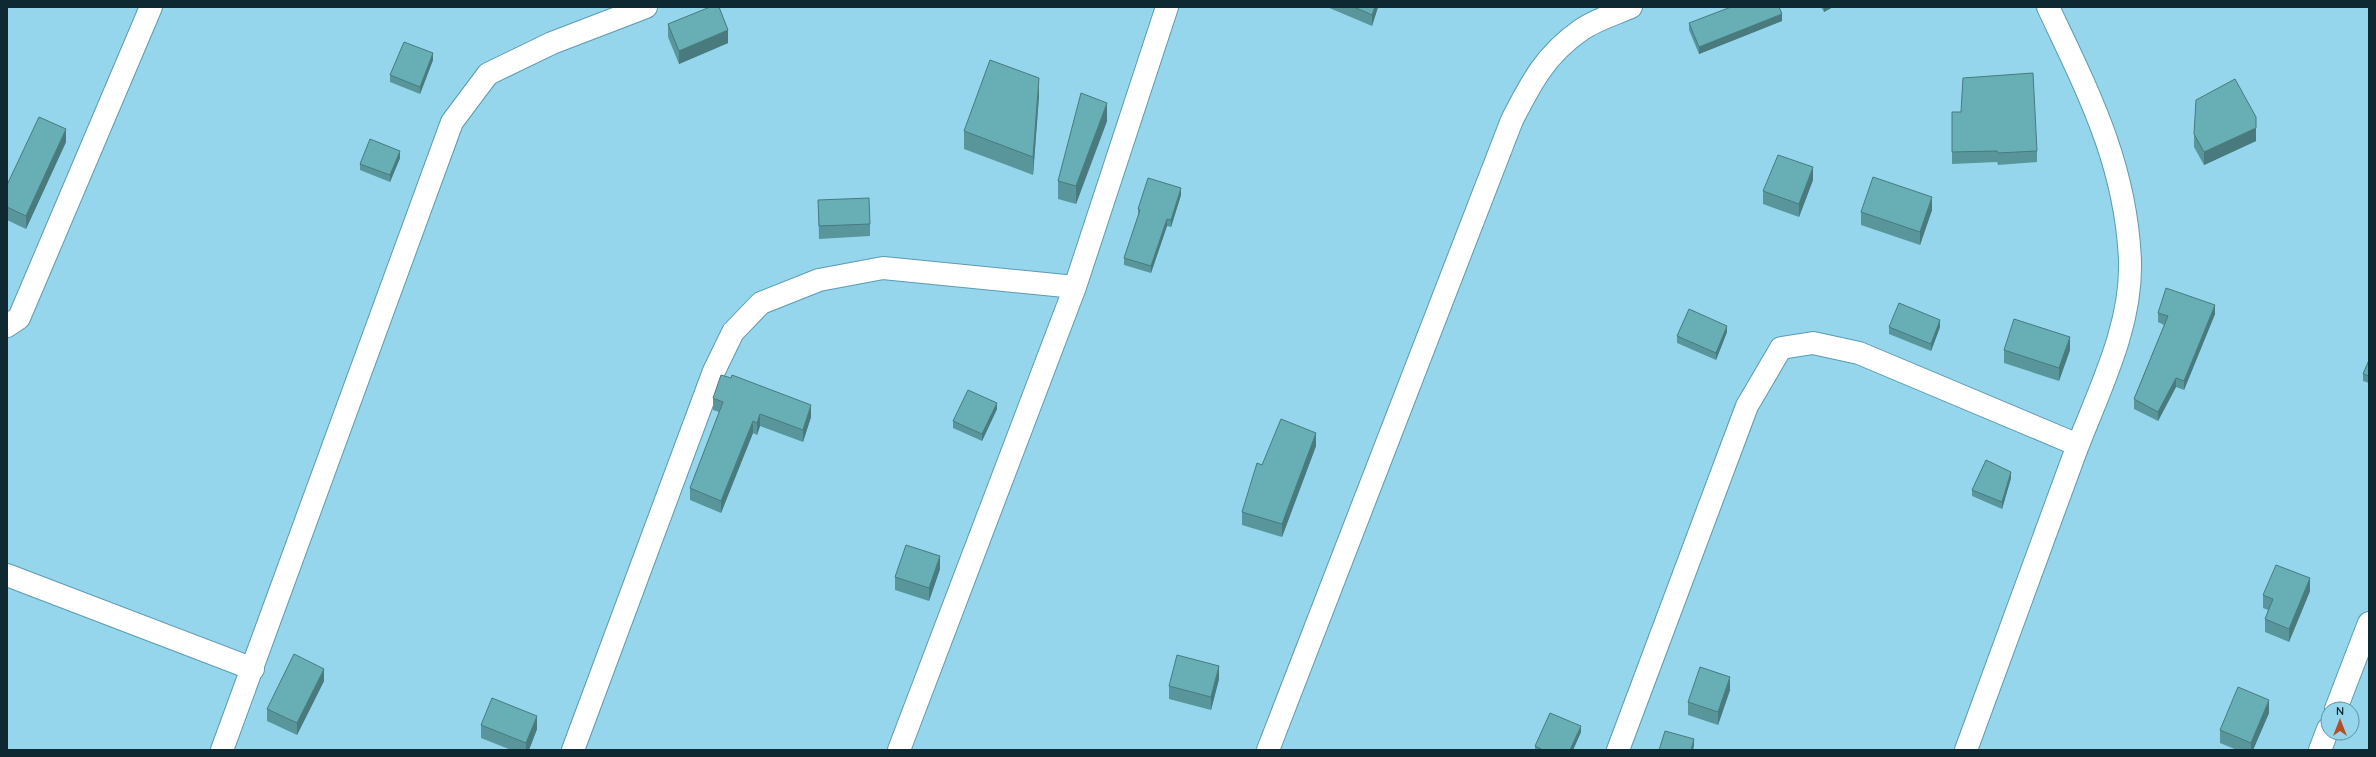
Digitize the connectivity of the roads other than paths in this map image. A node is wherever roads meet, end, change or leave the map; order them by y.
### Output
1 (151, 7) edge
2 (646, 7) edge
3 (1167, 7) edge
4 (1631, 7) edge
5 (2048, 7) edge
6 (1075, 287) junction
7 (7, 326) edge
8 (2078, 446) junction
9 (7, 575) edge
10 (2369, 623) edge
11 (253, 669) junction
12 (2339, 701) edge
13 (222, 750) edge
14 (573, 750) edge
15 (899, 750) edge
16 (1268, 750) edge
17 (1618, 750) edge
18 (1966, 750) edge

1 - 7 street
2 - 11 street
3 - 6 street
4 - 16 street
5 - 8 street
6 - 14 street
6 - 15 street
8 - 17 street
8 - 18 street
9 - 11 street
10 - 12 street
11 - 13 street

